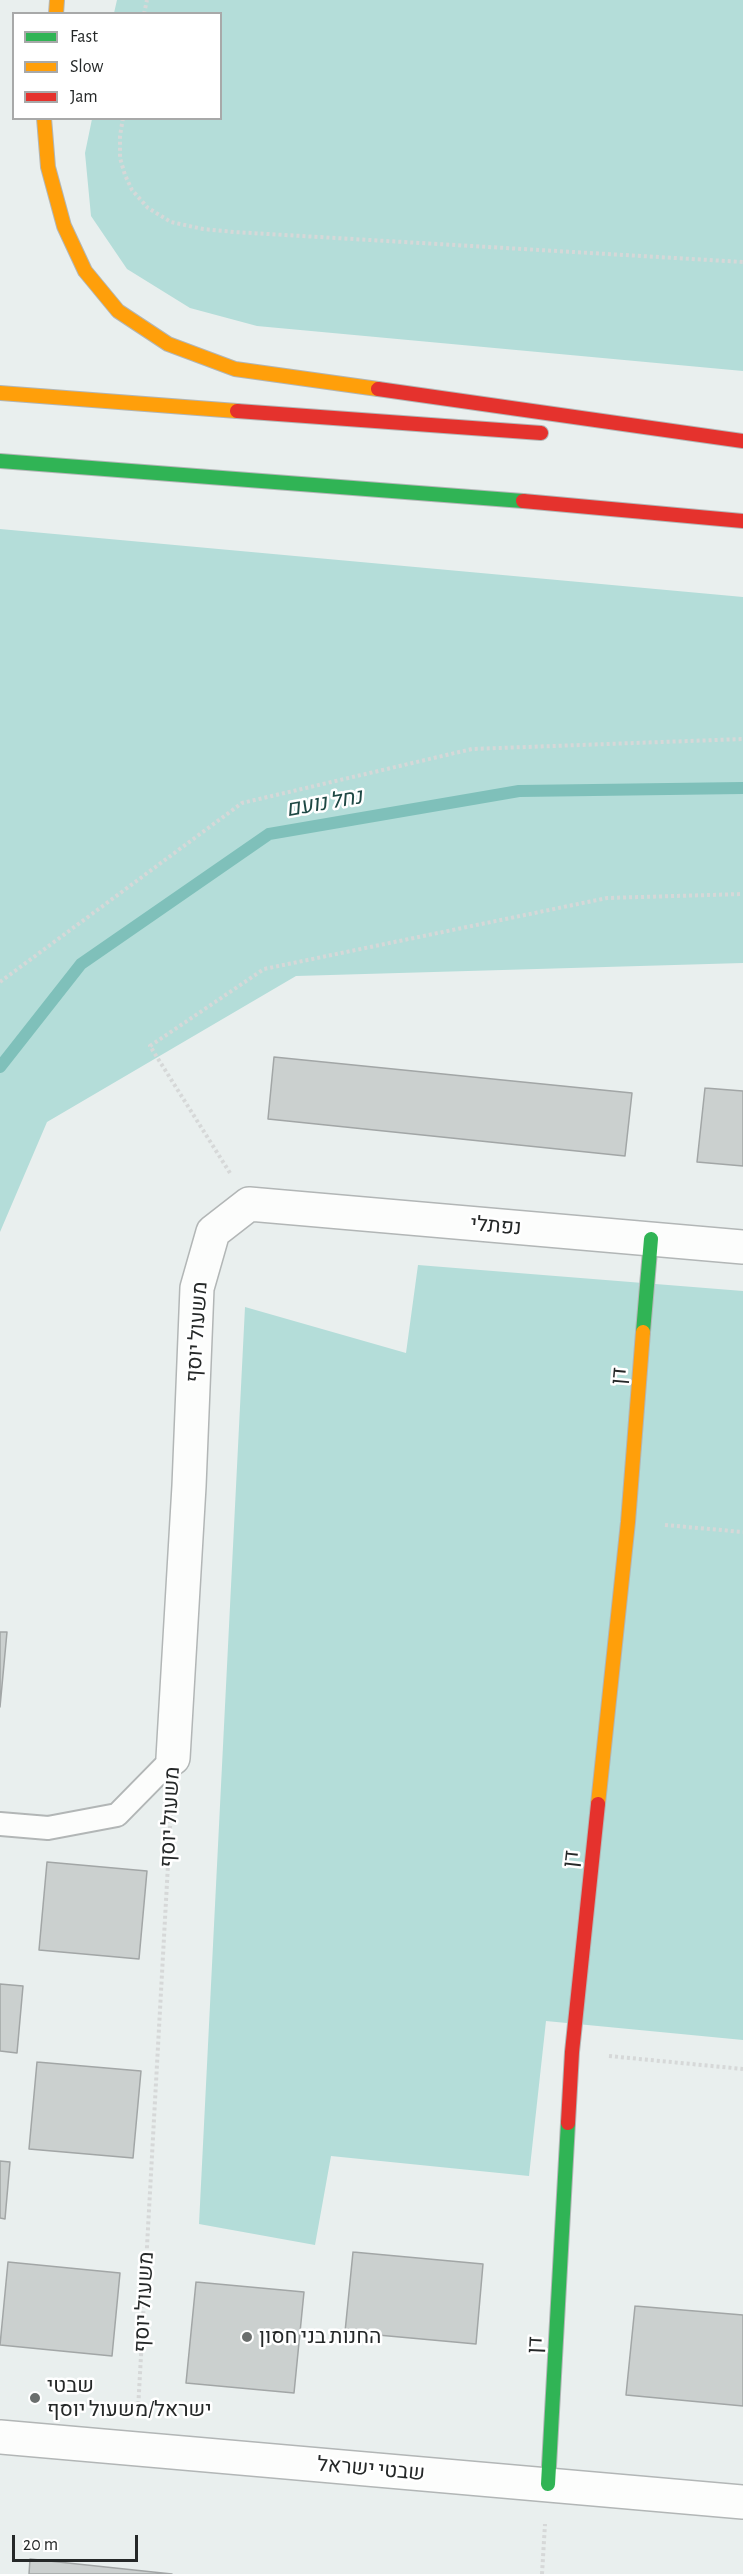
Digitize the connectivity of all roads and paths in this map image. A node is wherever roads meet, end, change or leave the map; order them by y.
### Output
1 (44, 120) edge
2 (123, 120) edge
3 (743, 262) edge
4 (0, 393) edge
5 (554, 434) dead end
6 (625, 439) dead end
7 (743, 441) edge
8 (743, 447) edge
9 (0, 461) edge
10 (743, 521) edge
11 (743, 739) edge
12 (743, 894) edge
13 (0, 982) edge
14 (249, 1204) junction
15 (651, 1239) junction
16 (743, 1247) edge
17 (628, 1522) junction
18 (743, 1532) edge
19 (173, 1758) junction
20 (0, 1824) edge
21 (572, 2052) junction
22 (743, 2069) edge
23 (0, 2437) edge
24 (136, 2449) junction
25 (548, 2484) junction
26 (743, 2502) edge
27 (542, 2574) edge

1 - 7 main road
2 - 3 path
4 - 5 main road
6 - 8 main road
9 - 10 main road
11 - 13 path
12 - 14 path
14 - 15 street, נפתלי
14 - 19 street, משעול יוסף
15 - 16 street, נפתלי
15 - 17 main road, דן
17 - 18 path
17 - 21 main road, דן
19 - 20 lane
19 - 24 path, משעול יוסף
21 - 22 path
21 - 25 main road, דן
23 - 24 street, שבטי ישראל
24 - 25 street, שבטי ישראל
25 - 26 street, שבטי ישראל
25 - 27 path

